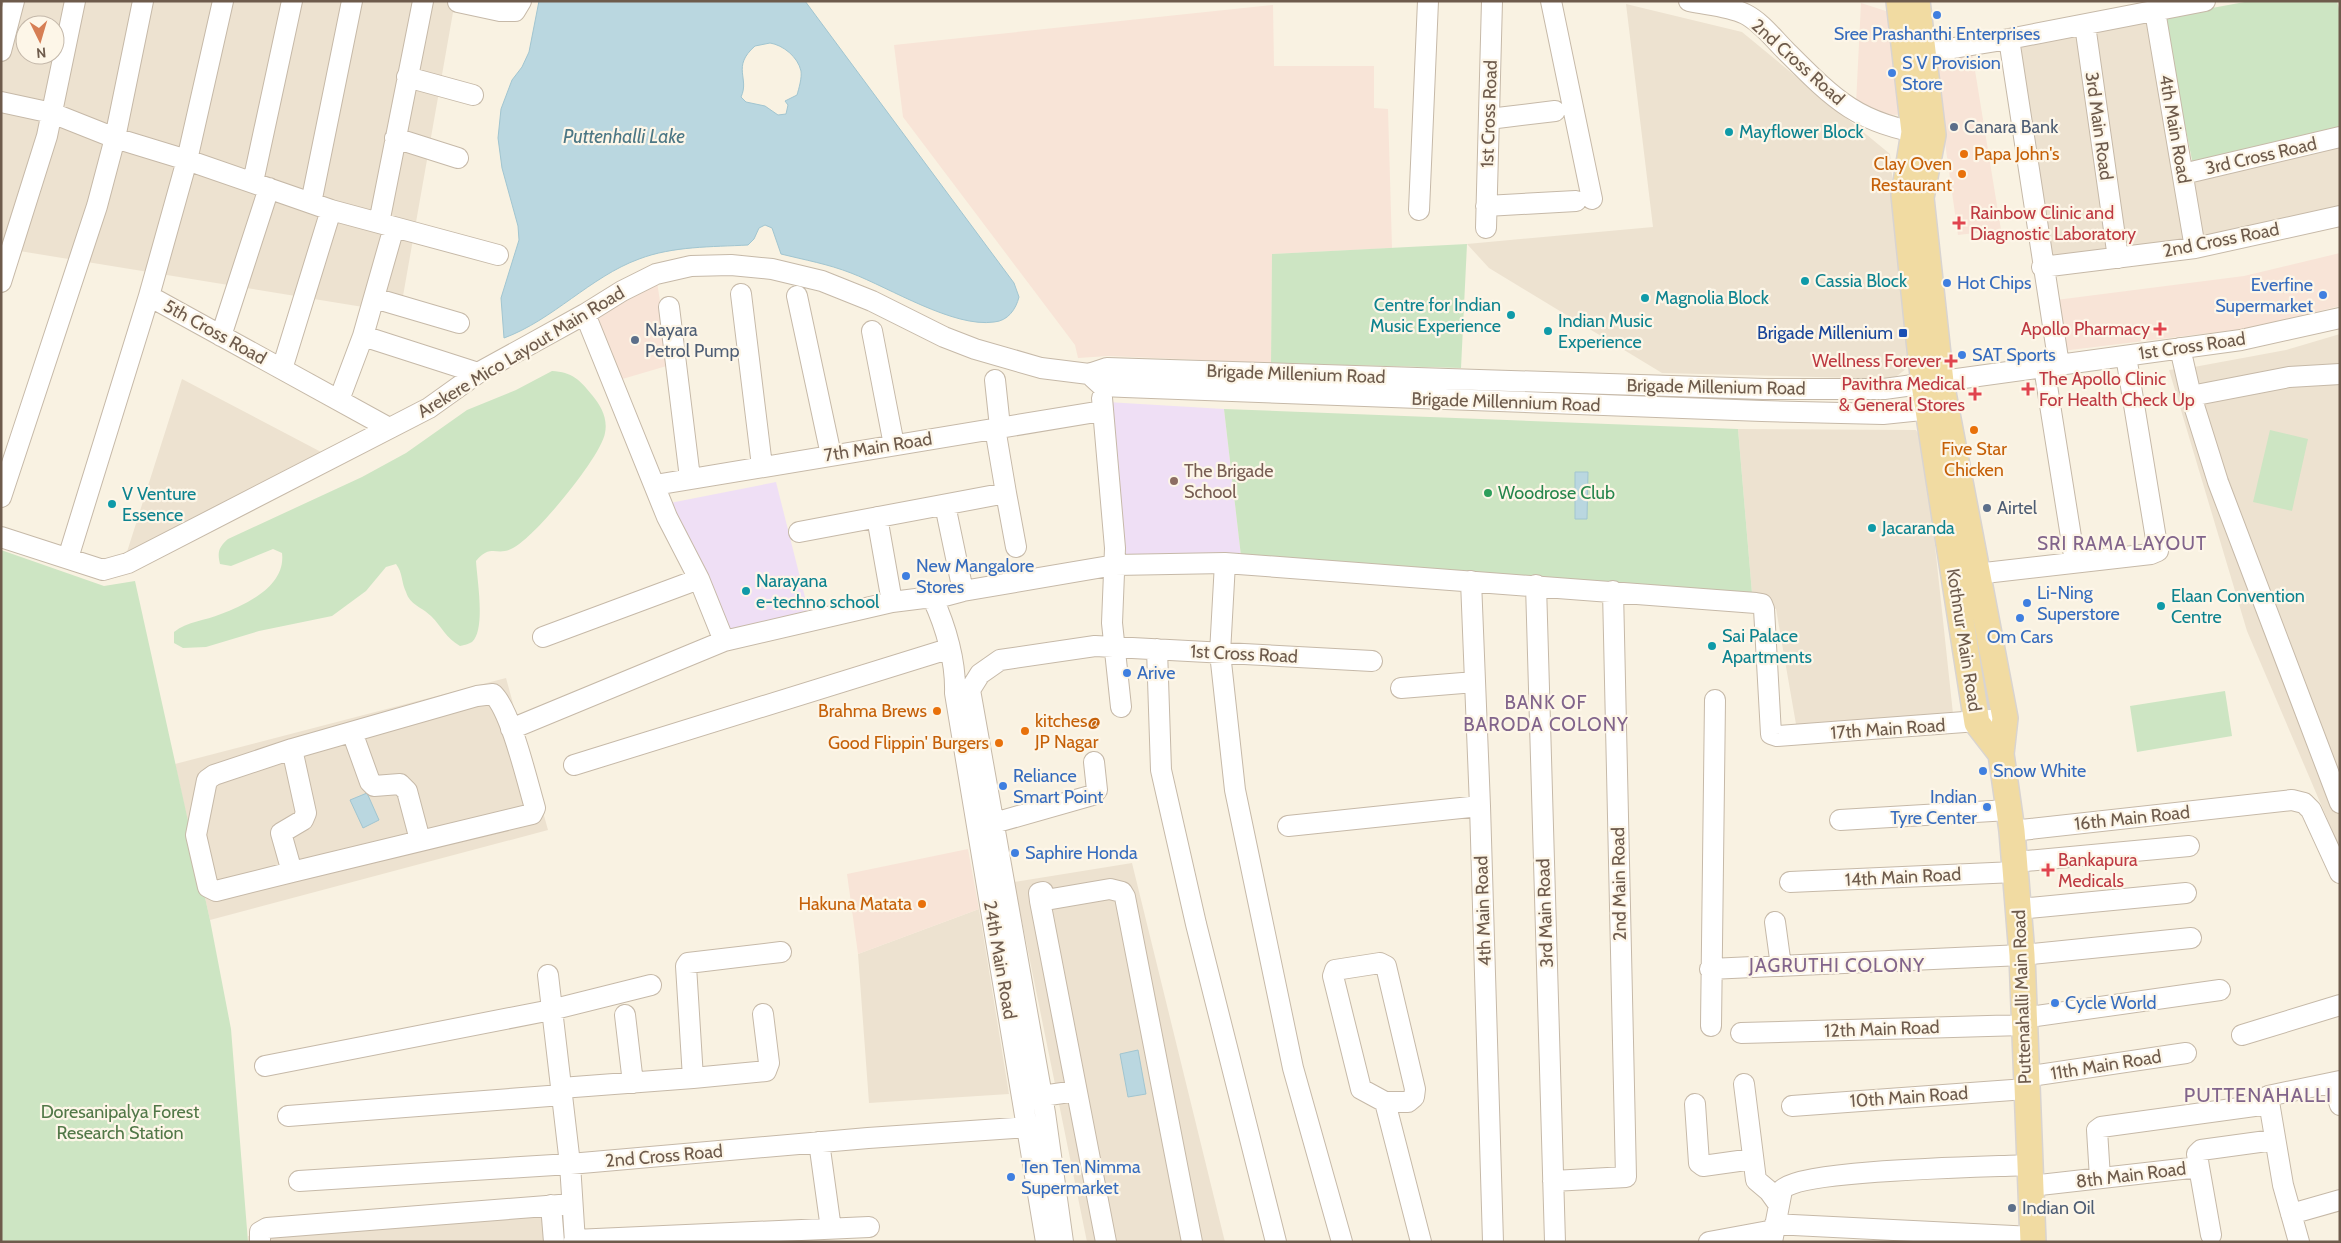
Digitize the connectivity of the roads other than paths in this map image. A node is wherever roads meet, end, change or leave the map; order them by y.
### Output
1 (14, 1) edge
2 (75, 1) edge
3 (143, 1) edge
4 (223, 1) edge
5 (292, 1) edge
6 (352, 1) edge
7 (423, 1) edge
8 (521, 1) edge
9 (1428, 1) edge
10 (1492, 1) edge
11 (1551, 1) edge
12 (1690, 1) edge
13 (1899, 1) edge
14 (1917, 1) edge
15 (2205, 1) edge
16 (458, 2) edge
17 (2155, 11) junction
18 (2085, 25) junction
19 (2009, 40) junction
20 (1, 51) edge
21 (1923, 53) junction
22 (407, 78) junction
23 (473, 95) dead end
24 (1, 102) edge
25 (1555, 111) dead end
26 (52, 113) junction
27 (1489, 119) junction
28 (1924, 133) junction
29 (2340, 137) edge
30 (115, 138) junction
31 (395, 138) junction
32 (458, 158) dead end
33 (187, 160) junction
34 (2183, 174) junction
35 (261, 185) junction
36 (310, 203) junction
37 (1486, 206) junction
38 (331, 210) junction
39 (1419, 210) dead end
40 (2340, 216) edge
41 (386, 225) junction
42 (1486, 228) dead end
43 (2195, 248) junction
44 (498, 255) dead end
45 (2118, 258) junction
46 (2042, 268) junction
47 (1, 282) edge
48 (741, 294) dead end
49 (149, 296) junction
50 (797, 296) dead end
51 (374, 298) junction
52 (669, 307) dead end
53 (586, 314) junction
54 (2340, 318) edge
55 (459, 323) dead end
56 (872, 330) dead end
57 (221, 336) junction
58 (363, 336) junction
59 (2180, 348) junction
60 (2126, 356) junction
61 (2052, 366) junction
62 (282, 369) junction
63 (478, 372) junction
64 (2340, 374) edge
65 (1098, 376) junction
66 (995, 380) dead end
67 (1933, 383) junction
68 (2191, 396) junction
69 (339, 400) junction
70 (1937, 409) junction
71 (1102, 411) junction
72 (389, 428) junction
73 (998, 428) junction
74 (894, 444) junction
75 (831, 455) junction
76 (762, 466) junction
77 (690, 478) junction
78 (655, 485) junction
79 (1006, 493) junction
80 (1, 497) edge
81 (945, 505) junction
82 (877, 517) junction
83 (799, 532) dead end
84 (1, 536) edge
85 (1016, 547) dead end
86 (68, 558) junction
87 (2075, 562) junction
88 (1225, 563) junction
89 (1115, 565) junction
90 (1976, 574) junction
91 (699, 579) junction
92 (1471, 580) junction
93 (1536, 585) junction
94 (963, 591) junction
95 (1613, 591) junction
96 (933, 599) junction
97 (892, 602) junction
98 (543, 637) dead end
99 (724, 641) junction
100 (1116, 647) junction
101 (948, 648) junction
102 (1157, 649) junction
103 (1220, 653) junction
104 (1372, 661) dead end
105 (1475, 682) junction
106 (960, 687) junction
107 (1401, 688) dead end
108 (1714, 700) dead end
109 (1121, 707) dead end
110 (2005, 718) junction
111 (1978, 723) junction
112 (510, 729) junction
113 (352, 732) junction
114 (292, 749) junction
115 (2000, 754) junction
116 (1094, 762) dead end
117 (574, 765) dead end
118 (2340, 803) edge
119 (1480, 806) junction
120 (1840, 820) dead end
121 (2011, 820) junction
122 (994, 823) junction
123 (1288, 826) dead end
124 (420, 840) junction
125 (2189, 846) dead end
126 (2015, 867) junction
127 (292, 872) junction
128 (2340, 873) edge
129 (1790, 882) dead end
130 (1076, 885) dead end
131 (2186, 893) dead end
132 (1040, 901) junction
133 (2018, 909) junction
134 (1776, 922) dead end
135 (2192, 938) dead end
136 (781, 952) dead end
137 (2022, 955) junction
138 (1781, 966) junction
139 (1710, 969) junction
140 (548, 975) dead end
141 (651, 985) dead end
142 (2220, 990) dead end
143 (2340, 1005) edge
144 (551, 1010) junction
145 (763, 1014) dead end
146 (625, 1015) dead end
147 (2023, 1022) junction
148 (1711, 1026) dead end
149 (1742, 1033) dead end
150 (2242, 1035) dead end
151 (2186, 1053) dead end
152 (265, 1066) dead end
153 (1072, 1072) junction
154 (693, 1078) junction
155 (2336, 1082) edge
156 (633, 1083) junction
157 (2026, 1083) junction
158 (1744, 1084) dead end
159 (1040, 1086) junction
160 (1076, 1091) junction
161 (561, 1092) junction
162 (1385, 1102) junction
163 (1695, 1104) dead end
164 (2269, 1104) junction
165 (2340, 1105) edge
166 (1792, 1106) dead end
167 (288, 1116) dead end
168 (1029, 1127) junction
169 (2274, 1140) junction
170 (819, 1142) junction
171 (1753, 1159) junction
172 (570, 1164) junction
173 (2199, 1167) junction
174 (2030, 1176) junction
175 (2100, 1178) junction
176 (299, 1181) dead end
177 (1553, 1182) junction
178 (2340, 1200) edge
179 (572, 1204) junction
180 (1780, 1205) junction
181 (551, 1206) junction
182 (2291, 1214) junction
183 (869, 1227) dead end
184 (831, 1229) junction
185 (1774, 1232) edge
186 (2211, 1235) dead end
187 (2033, 1240) edge
188 (574, 1241) edge
189 (260, 1242) edge
190 (554, 1242) edge
191 (1046, 1242) edge
192 (1063, 1242) edge
193 (1106, 1242) edge
194 (1192, 1242) edge
195 (1276, 1242) edge
196 (1342, 1242) edge
197 (1421, 1242) edge
198 (1492, 1242) edge
199 (1555, 1242) edge
200 (1709, 1242) edge
201 (2299, 1242) edge

1 - 20 street
2 - 26 street
3 - 30 street
4 - 33 street
5 - 35 street
6 - 36 street
7 - 22 street
8 - 16 street
9 - 39 street
10 - 27 street, 1st Cross Road
11 - 37 street
12 - 28 street, 2nd Cross Road
13 - 28 main road, Kothnur Main Road
14 - 21 main road, Kothnur Main Road
15 - 17 street
17 - 18 street
17 - 34 street, 4th Main Road
18 - 19 street
18 - 45 street, 3rd Main Road
19 - 21 street
19 - 46 street
21 - 28 main road, Kothnur Main Road
22 - 23 street
22 - 31 street
24 - 26 street
25 - 27 street
26 - 30 street
26 - 47 street
27 - 37 street, 1st Cross Road
28 - 67 main road, Kothnur Main Road
29 - 34 street, 3rd Cross Road
30 - 33 street
30 - 80 street
31 - 32 street
31 - 41 street
33 - 35 street
33 - 49 street
34 - 43 street, 4th Main Road
35 - 36 street
35 - 57 street
36 - 38 street
37 - 42 street, 1st Cross Road
38 - 41 street
38 - 62 street
40 - 43 street, 2nd Cross Road
41 - 44 street
41 - 51 street
43 - 45 street, 2nd Cross Road
45 - 46 street, 2nd Cross Road
46 - 61 street
48 - 76 street
49 - 57 street, 5th Cross Road
49 - 86 street, 5th Cross Road
50 - 75 street
51 - 55 street
51 - 58 street
52 - 77 street
53 - 63 street, Arekere Mico Layout Main Road
53 - 65 street, Arekere Mico Layout Main Road
53 - 78 street
54 - 59 street, 1st Cross Road
56 - 74 street
57 - 62 street, 5th Cross Road
58 - 63 street
58 - 69 street
59 - 60 street, 1st Cross Road
59 - 68 street
60 - 61 street, 1st Cross Road
60 - 87 street
61 - 67 street, 1st Cross Road
61 - 87 street
62 - 69 street, 5th Cross Road
63 - 72 street, Arekere Mico Layout Main Road
64 - 68 street
65 - 67 street, Brigade Millenium Road
65 - 70 street, Brigade Millennium Road
65 - 71 street
66 - 73 street
67 - 70 main road, Kothnur Main Road
68 - 118 street
69 - 72 street, 5th Cross Road
70 - 90 main road, Kothnur Main Road
70 - 111 main road, Kothnur Main Road
71 - 73 street, 7th Main Road
71 - 89 street
72 - 86 street, Arekere Mico Layout Main Road
73 - 74 street, 7th Main Road
73 - 79 street
74 - 75 street, 7th Main Road
75 - 76 street, 7th Main Road
76 - 77 street, 7th Main Road
77 - 78 street, 7th Main Road
78 - 91 street
79 - 81 street
79 - 85 street
81 - 82 street
81 - 94 street
82 - 83 street
82 - 97 street
84 - 86 street, Arekere Mico Layout Main Road
87 - 90 street
88 - 89 street
88 - 92 street
88 - 103 street
89 - 94 street
89 - 100 street
90 - 110 main road, Kothnur Main Road
91 - 98 street
91 - 99 street
92 - 93 street
92 - 105 street, 4th Main Road
93 - 95 street
93 - 177 street, 3rd Main Road
94 - 96 street
95 - 111 street, 17th Main Road
95 - 177 street, 2nd Main Road
96 - 97 street
96 - 101 street, 24th Main Road
97 - 99 street
99 - 112 street
100 - 102 street, 1st Cross Road
100 - 106 street
100 - 109 street
101 - 106 street, 24th Main Road
101 - 117 street
102 - 103 street, 1st Cross Road
102 - 195 street
103 - 104 street, 1st Cross Road
103 - 196 street
105 - 107 street
105 - 119 street, 4th Main Road
106 - 122 street, 24th Main Road
106 - 168 street, 24th Main Road
108 - 139 street
110 - 111 street, 17th Main Road
110 - 115 main road, Kothnur Main Road
111 - 115 main road, Kothnur Main Road
112 - 113 street
112 - 124 street
113 - 114 street
113 - 124 street
114 - 127 street
114 - 127 street
115 - 121 main road, Puttenahalli Main Road
116 - 122 street
119 - 123 street
119 - 198 street, 4th Main Road
120 - 121 street, 16th Main Road
121 - 126 main road, Puttenahalli Main Road
121 - 128 street, 16th Main Road
122 - 159 street, 24th Main Road
124 - 127 street
125 - 126 street, 14th Main Road
126 - 129 street, 14th Main Road
126 - 133 main road, Puttenahalli Main Road
130 - 132 street
131 - 133 street
132 - 153 street
132 - 194 street
133 - 137 main road, Puttenahalli Main Road
134 - 138 street
135 - 137 street
136 - 154 street
137 - 138 street
137 - 147 main road, Puttenahalli Main Road
138 - 139 street
139 - 148 street
140 - 144 street
141 - 144 street
142 - 147 street, 12th Main Road
143 - 150 street
144 - 152 street
144 - 161 street
145 - 154 street
146 - 156 street
147 - 149 street, 12th Main Road
147 - 157 main road, Puttenahalli Main Road
151 - 157 street, 11th Main Road
153 - 159 street
153 - 160 street
154 - 156 street
155 - 164 street
155 - 165 street
156 - 161 street
157 - 166 street, 10th Main Road
157 - 174 main road, Puttenahalli Main Road
158 - 171 street
159 - 160 street
159 - 192 street, 24th Main Road
160 - 193 street
161 - 167 street
161 - 172 street
162 - 162 street
162 - 197 street
163 - 171 street
164 - 169 street
164 - 175 street
168 - 170 street, 2nd Cross Road
168 - 191 street, 24th Main Road
169 - 173 street, 8th Main Road
169 - 182 street
170 - 172 street, 2nd Cross Road
170 - 184 street
171 - 180 street
172 - 176 street, 2nd Cross Road
172 - 179 street
173 - 175 street, 8th Main Road
173 - 186 street
174 - 175 street, 8th Main Road
174 - 180 street, 8th Main Road
174 - 187 main road, Puttenahalli Main Road
177 - 199 street, 3rd Main Road
178 - 182 street
179 - 181 street
179 - 188 street
180 - 185 street
181 - 189 street
181 - 190 street
182 - 201 street
183 - 184 street
184 - 188 street
185 - 187 street
185 - 200 street

